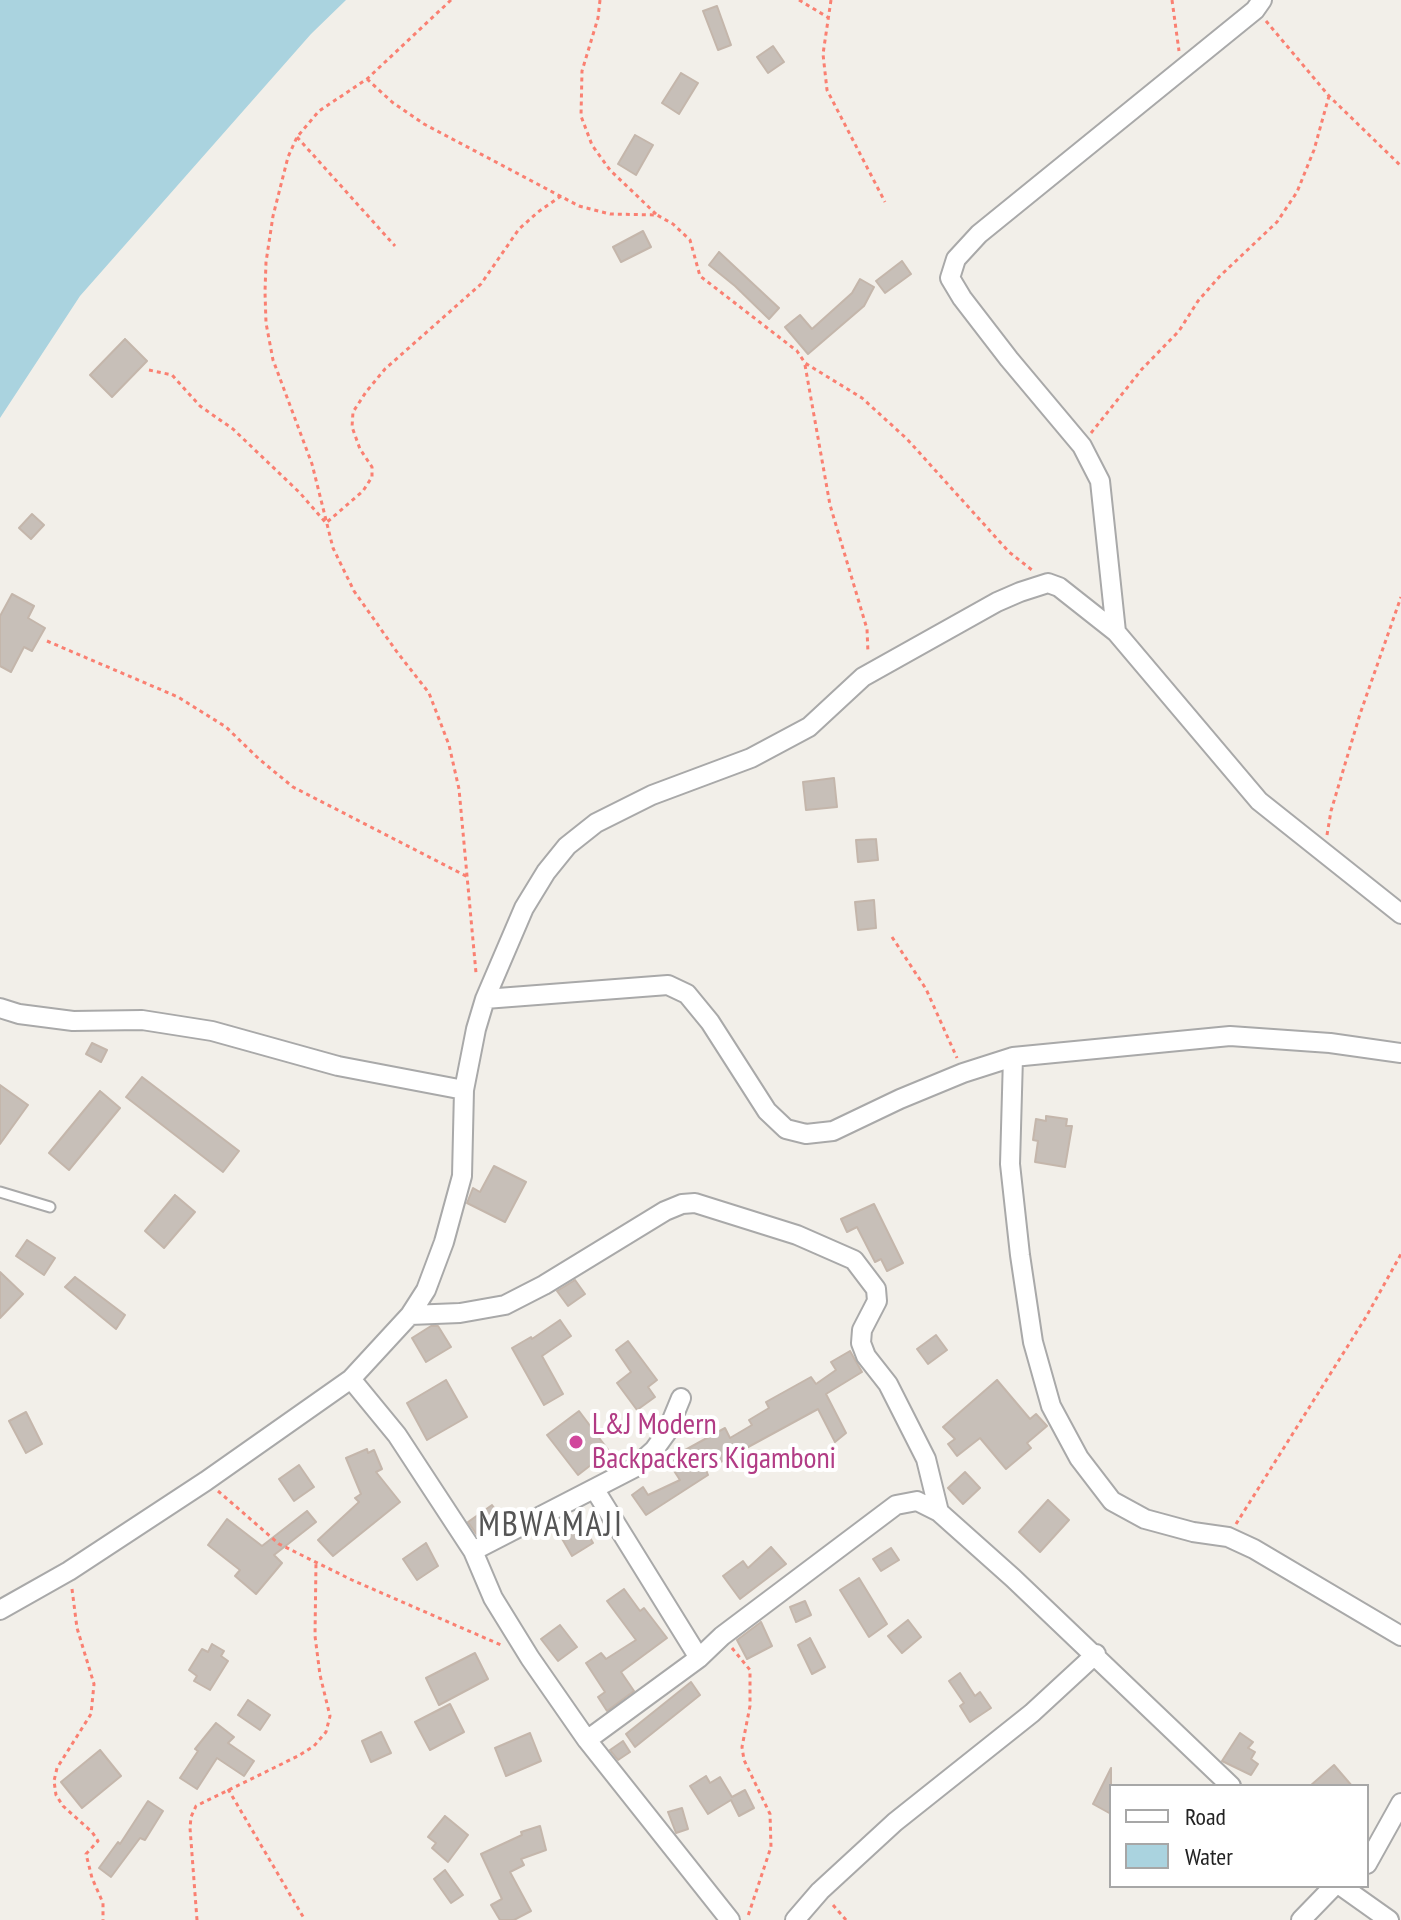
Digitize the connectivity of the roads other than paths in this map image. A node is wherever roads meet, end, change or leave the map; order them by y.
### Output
1 (1258, 5) edge
2 (1116, 632) junction
3 (1401, 914) edge
4 (485, 999) junction
5 (0, 1008) edge
6 (1401, 1053) edge
7 (1013, 1057) junction
8 (464, 1090) junction
9 (0, 1192) edge
10 (50, 1207) dead end
11 (410, 1315) junction
12 (351, 1379) junction
13 (681, 1398) dead end
14 (595, 1490) junction
15 (939, 1512) junction
16 (473, 1551) junction
17 (0, 1610) edge
18 (1401, 1636) edge
19 (1096, 1654) junction
20 (699, 1658) junction
21 (587, 1740) junction
22 (1229, 1784) edge
23 (1401, 1803) edge
24 (1369, 1860) edge
25 (1345, 1888) edge
26 (730, 1920) edge
27 (795, 1920) edge
28 (1301, 1920) edge
29 (1389, 1920) edge

1 - 2 street
2 - 3 street
2 - 4 street
4 - 7 street
4 - 8 street
5 - 8 street
6 - 7 street
7 - 18 street
8 - 11 street
9 - 10 lane
11 - 12 street
11 - 15 street
12 - 16 street
12 - 17 street
13 - 14 street
14 - 16 street
14 - 20 street
15 - 19 street
15 - 20 street
16 - 21 street
19 - 22 street
19 - 27 street
20 - 21 street
21 - 26 street
23 - 24 street
25 - 28 street
25 - 29 street

